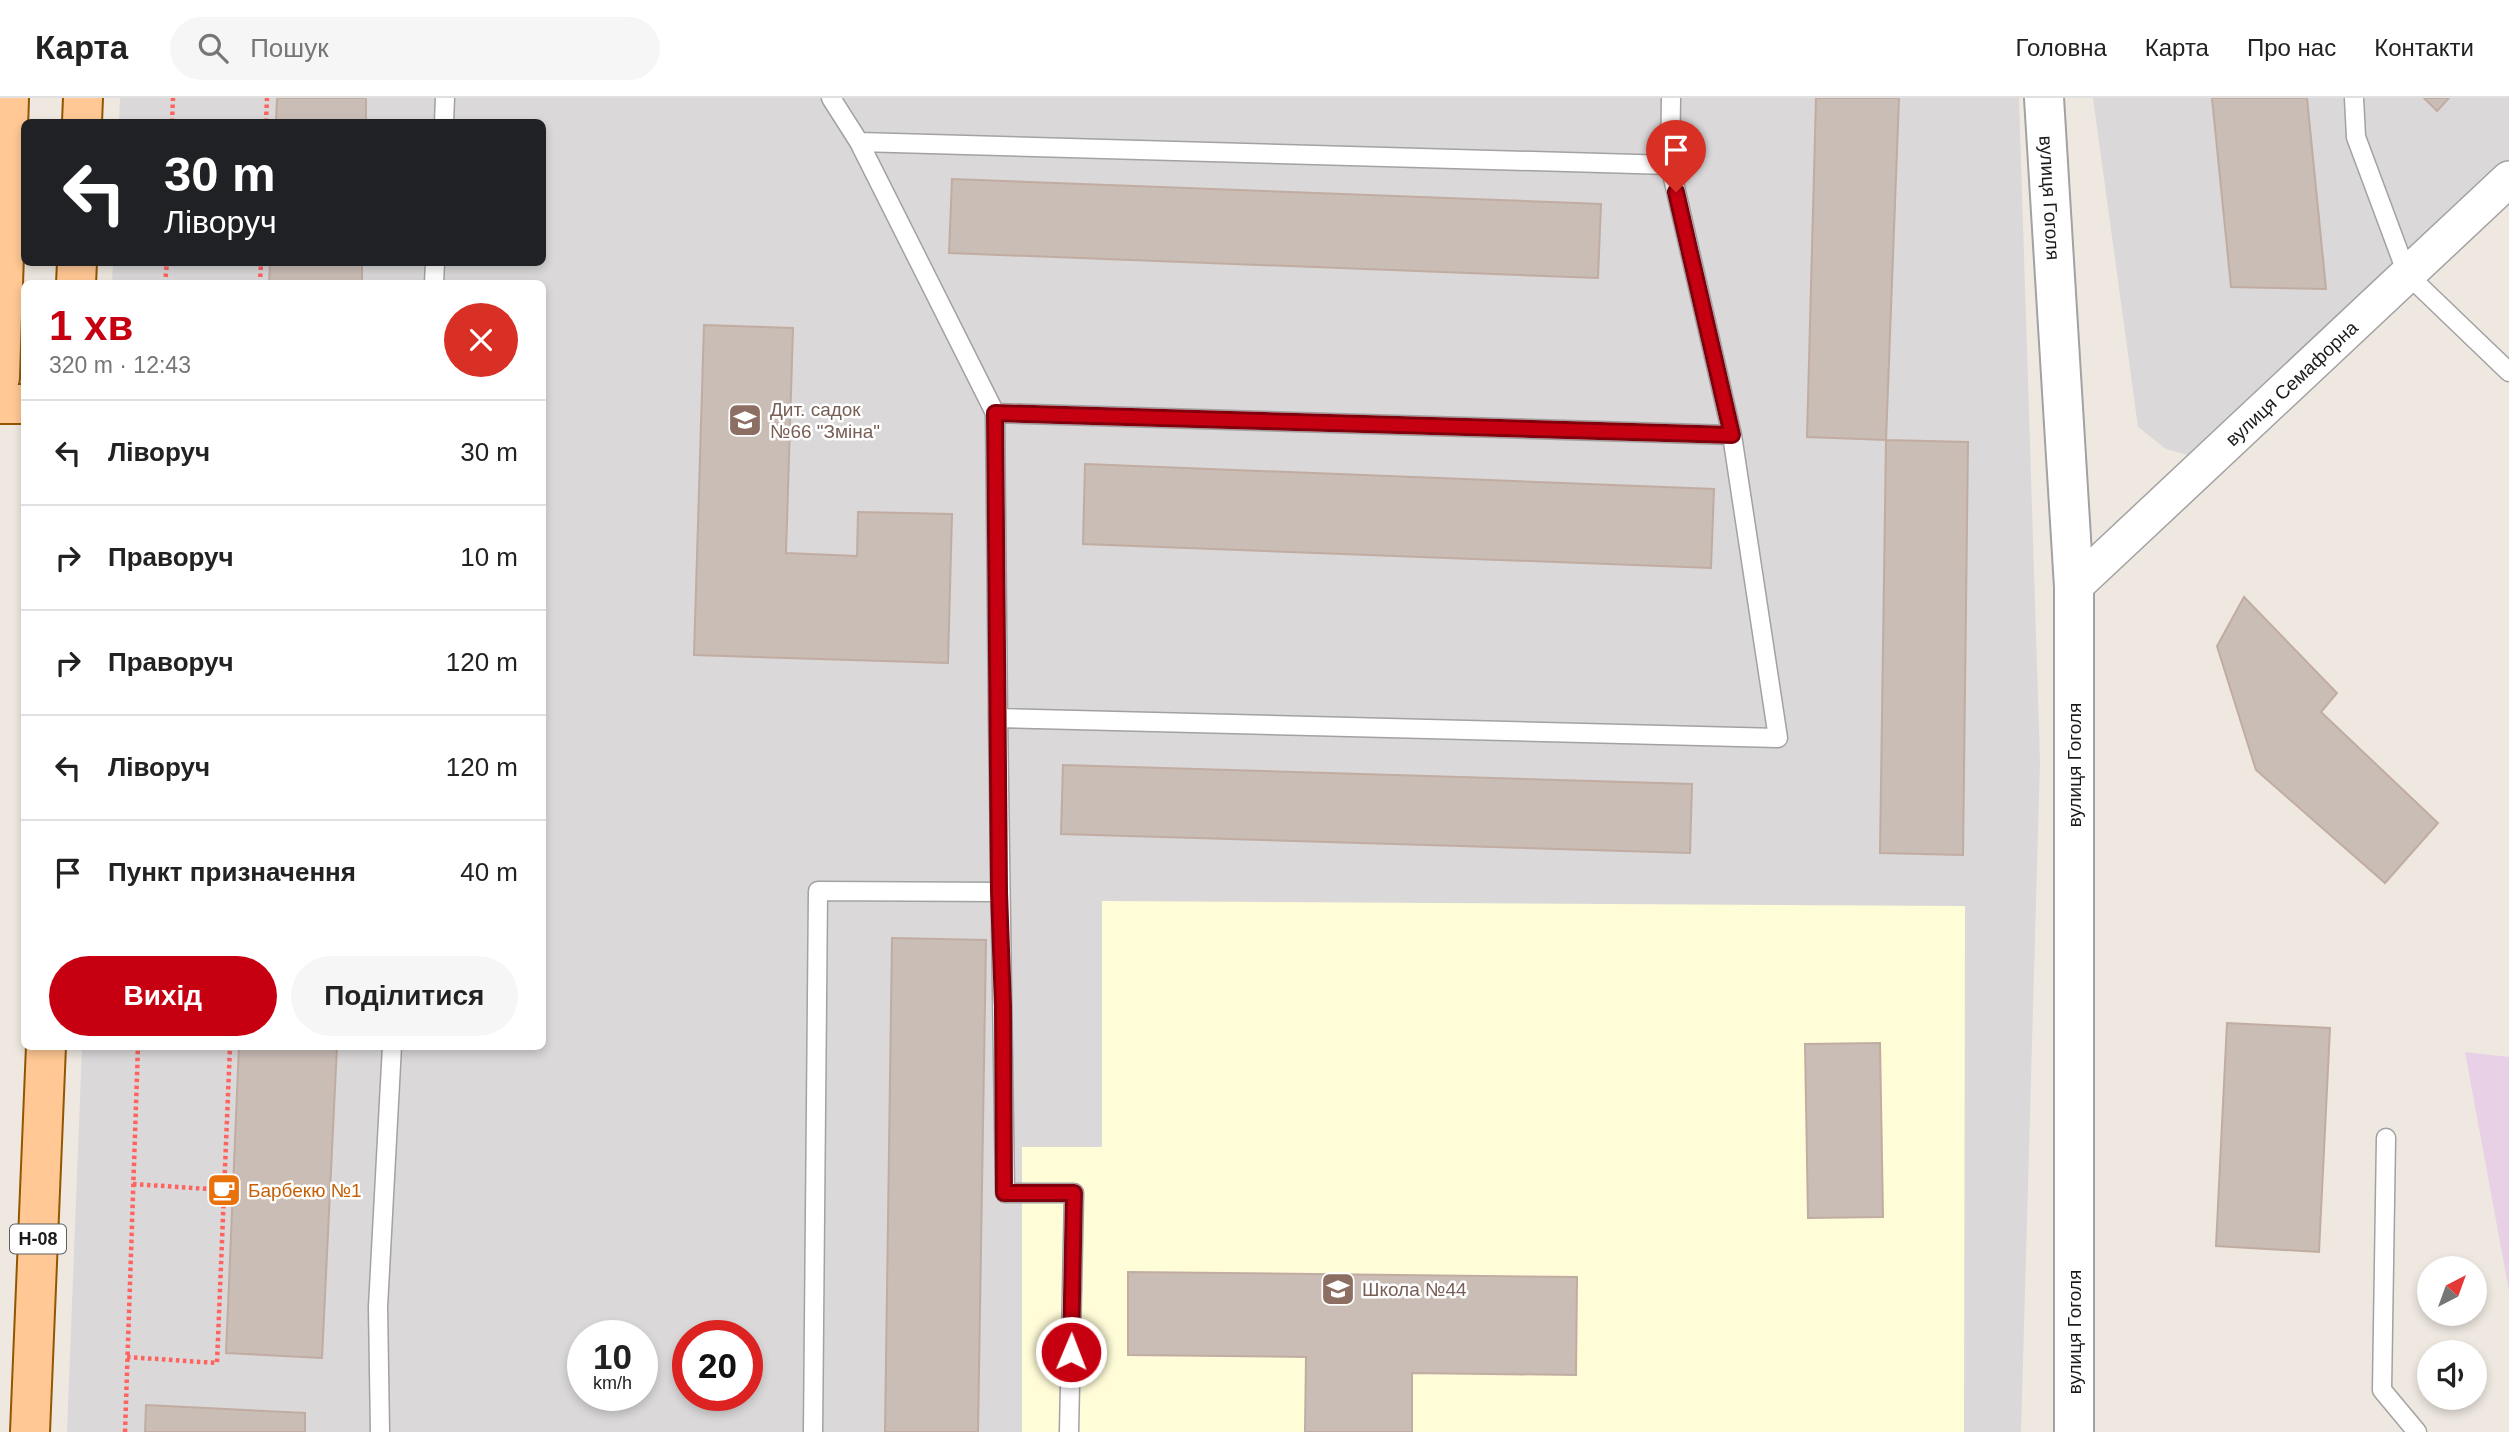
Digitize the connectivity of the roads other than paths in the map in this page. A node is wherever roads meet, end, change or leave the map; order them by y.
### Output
1 (9, 98) edge
2 (83, 98) edge
3 (445, 98) edge
4 (831, 98) edge
5 (1671, 98) edge
6 (2044, 98) edge
7 (2354, 98) edge
8 (82, 119) edge
9 (444, 119) edge
10 (859, 142) junction
11 (1670, 165) junction
12 (2509, 179) edge
13 (2407, 274) junction
14 (2509, 372) edge
15 (0, 378) edge
16 (0, 404) edge
17 (21, 404) edge
18 (995, 413) junction
19 (1732, 435) junction
20 (2074, 587) junction
21 (998, 718) junction
22 (999, 892) junction
23 (46, 1050) edge
24 (392, 1050) edge
25 (2386, 1138) dead end
26 (30, 1432) edge
27 (380, 1432) edge
28 (813, 1432) edge
29 (1069, 1432) edge
30 (2074, 1432) edge
31 (2417, 1432) edge

1 - 15 main road
2 - 8 main road
3 - 9 lane
4 - 10 lane
5 - 11 lane
6 - 20 street, вулиця Гоголя
7 - 13 lane
10 - 11 lane
10 - 18 lane
11 - 19 lane
12 - 13 street, вулиця Семафорна
13 - 14 lane
13 - 20 street, вулиця Семафорна
16 - 17 main road
18 - 19 lane
18 - 21 lane
19 - 21 lane
20 - 30 street, вулиця Гоголя
21 - 22 lane
22 - 28 lane
22 - 29 lane
23 - 26 main road, Н-08
24 - 27 lane
25 - 31 lane

